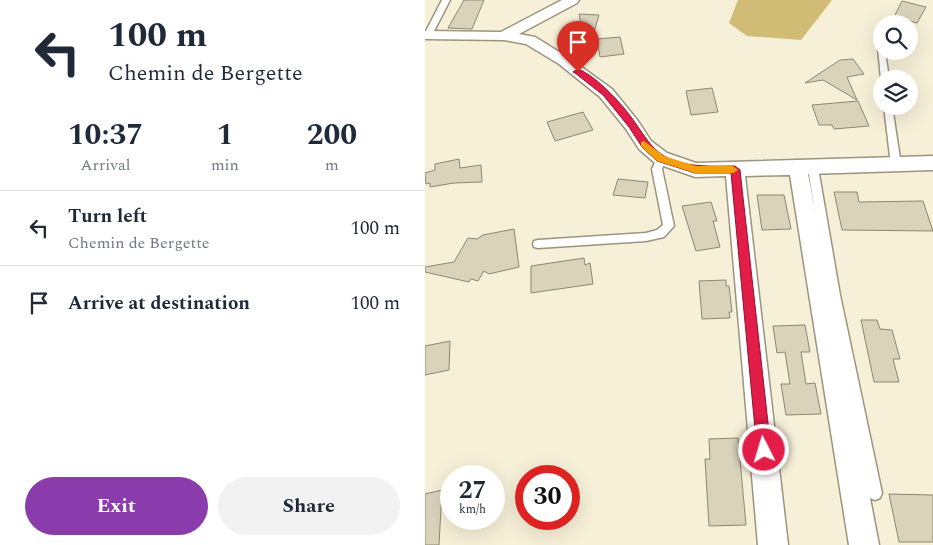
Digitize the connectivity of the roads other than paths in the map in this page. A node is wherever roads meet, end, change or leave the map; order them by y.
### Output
1 (446, 0) edge
2 (572, 0) edge
3 (427, 35) edge
4 (504, 36) junction
5 (889, 115) edge
6 (661, 158) junction
7 (933, 163) edge
8 (896, 165) junction
9 (805, 168) junction
10 (735, 170) junction
11 (538, 244) dead end
12 (875, 493) dead end
13 (773, 545) edge
14 (864, 545) edge

1 - 3 lane
2 - 4 street
3 - 4 street
4 - 6 street
5 - 8 lane
6 - 10 street
6 - 11 lane
7 - 8 street
8 - 9 street
9 - 10 street
9 - 12 lane
9 - 14 street
10 - 13 street

